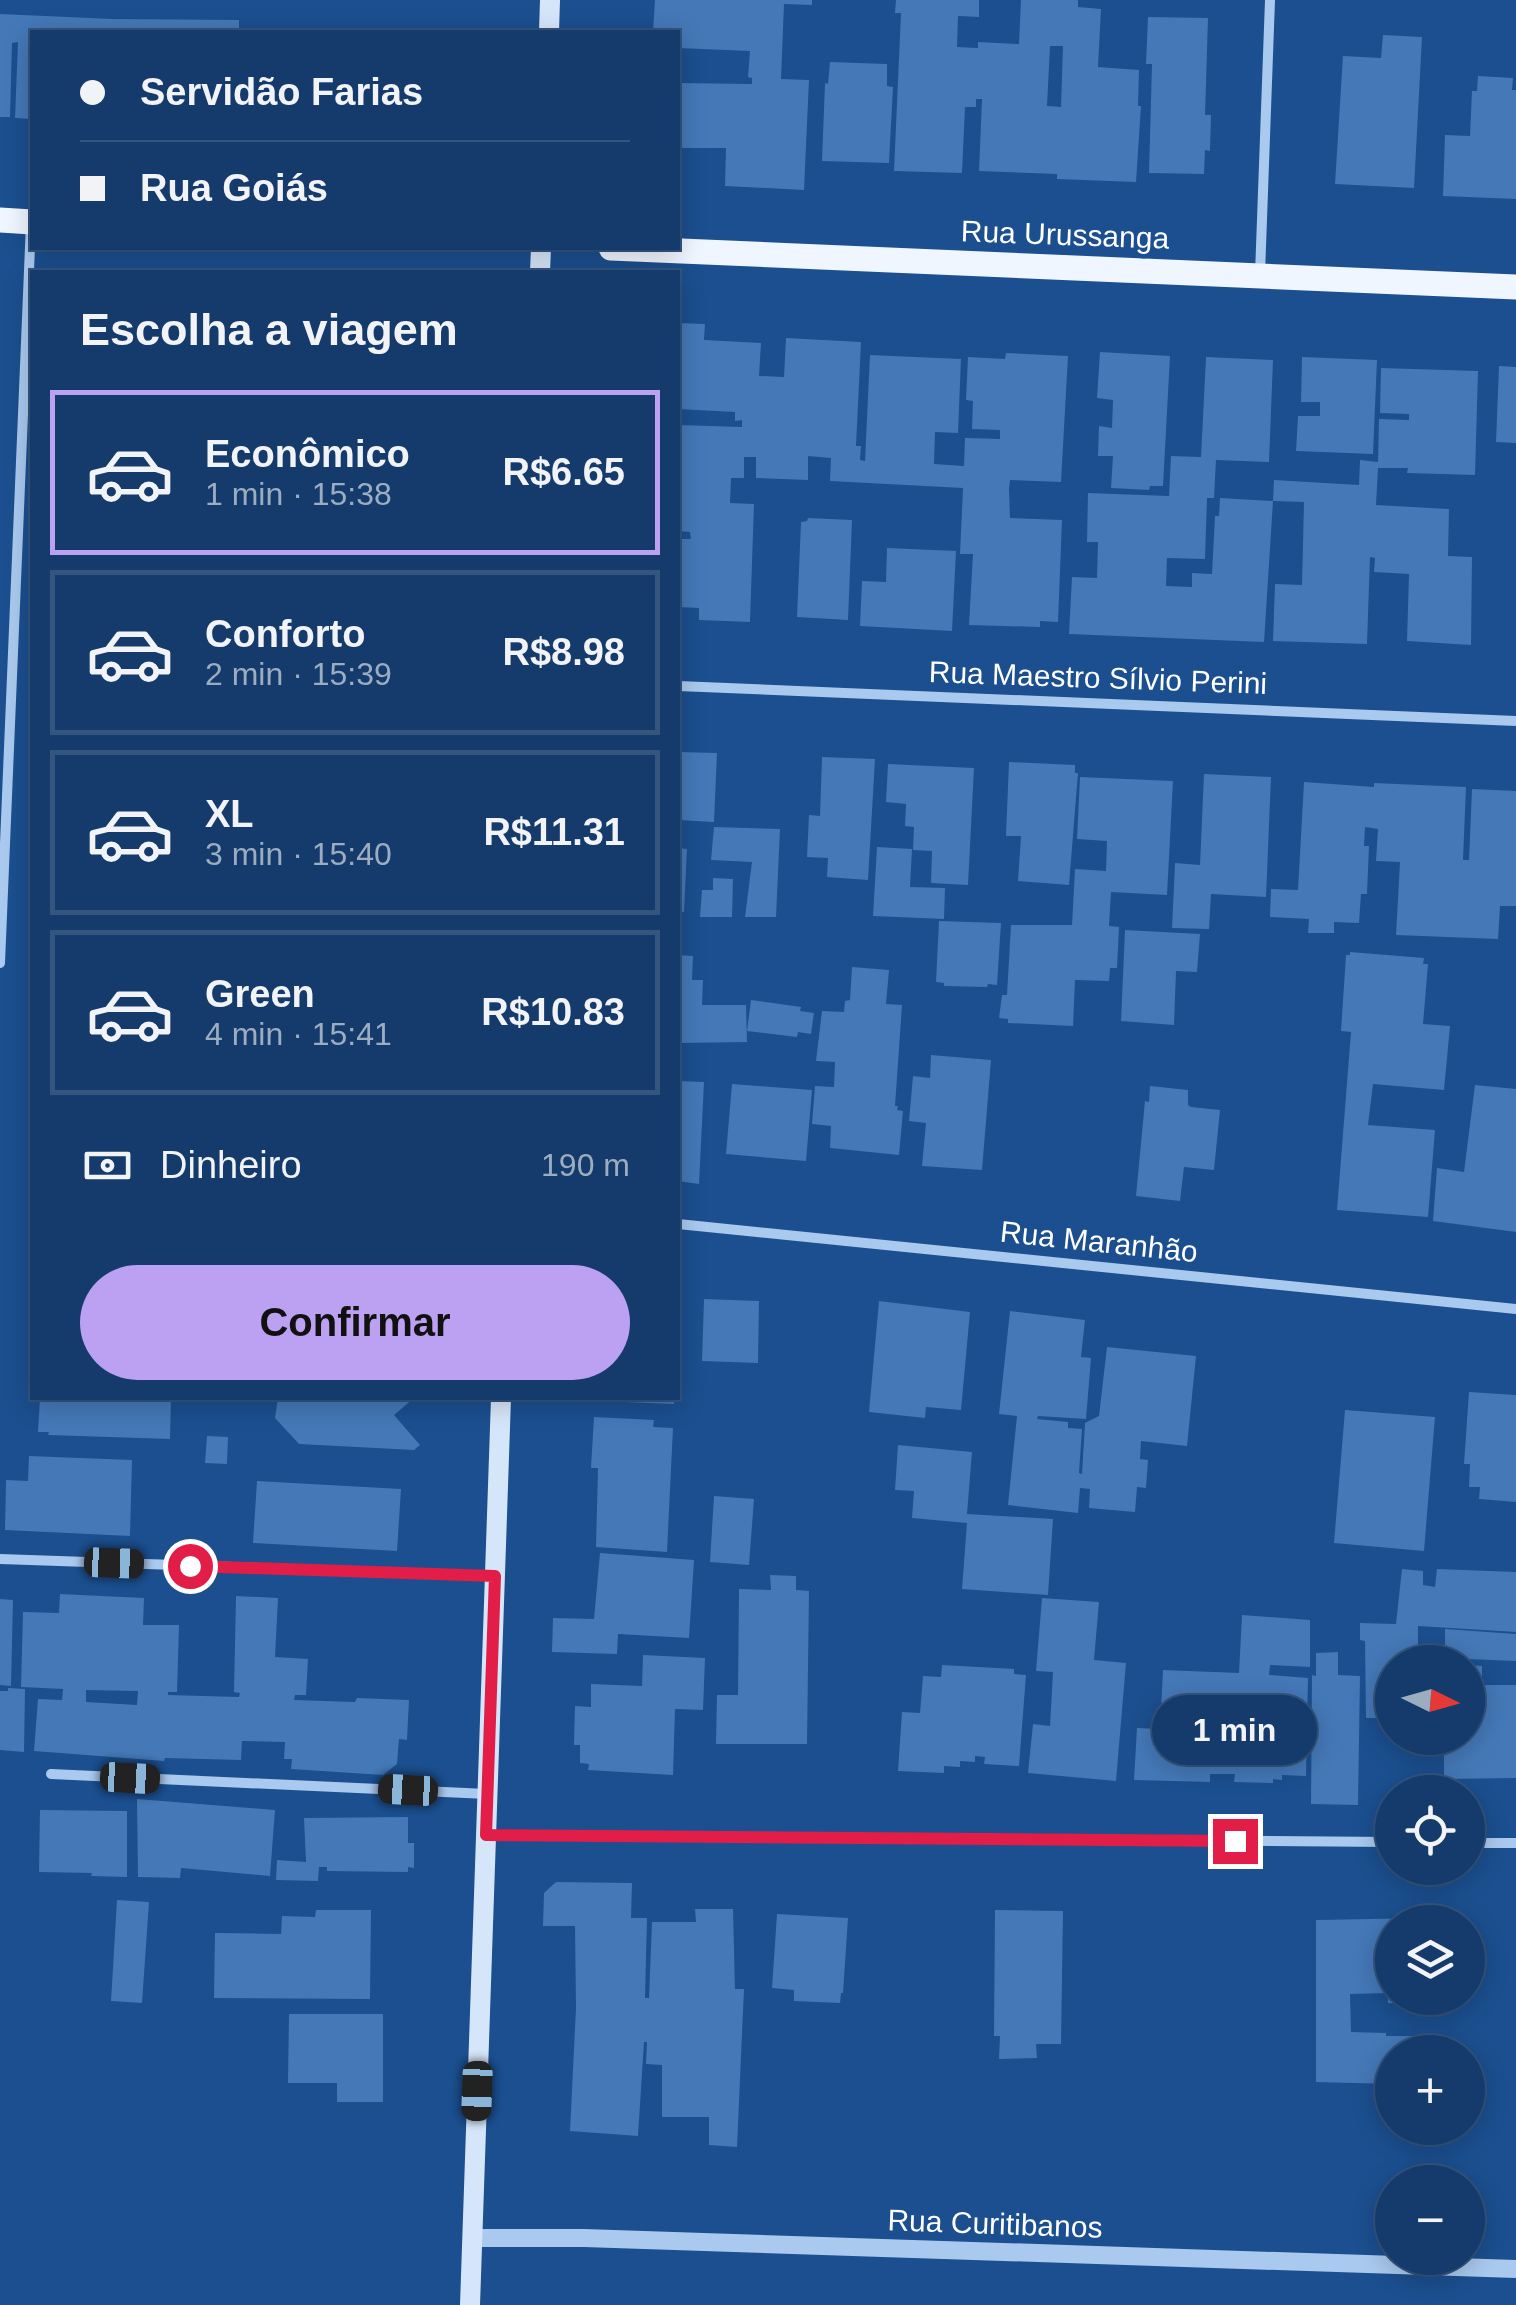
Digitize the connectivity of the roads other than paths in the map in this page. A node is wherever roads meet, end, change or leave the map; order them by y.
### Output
1 (550, 0) edge
2 (1270, 0) edge
3 (549, 30) edge
4 (0, 220) edge
5 (30, 222) edge
6 (31, 250) edge
7 (657, 250) edge
8 (1260, 276) junction
9 (1516, 287) edge
10 (680, 686) edge
11 (1516, 720) edge
12 (0, 963) edge
13 (680, 1224) edge
14 (1516, 1309) edge
15 (501, 1400) edge
16 (0, 1560) edge
17 (495, 1576) junction
18 (50, 1774) dead end
19 (488, 1794) junction
20 (486, 1835) junction
21 (1375, 1842) edge
22 (1485, 1842) edge
23 (1516, 1843) edge
24 (472, 2238) junction
25 (1516, 2269) edge
26 (470, 2305) edge

1 - 3 main road
2 - 8 street
4 - 5 main road
6 - 12 street
7 - 8 main road, Rua Urussanga
8 - 9 main road, Rua Urussanga
10 - 11 street, Rua Maestro Sílvio Perini
13 - 14 street, Rua Maranhão
15 - 17 main road
16 - 17 street
17 - 19 main road
18 - 19 street
19 - 20 main road
20 - 21 street
20 - 24 main road
22 - 23 street
24 - 25 street, Rua Curitibanos
24 - 26 main road

